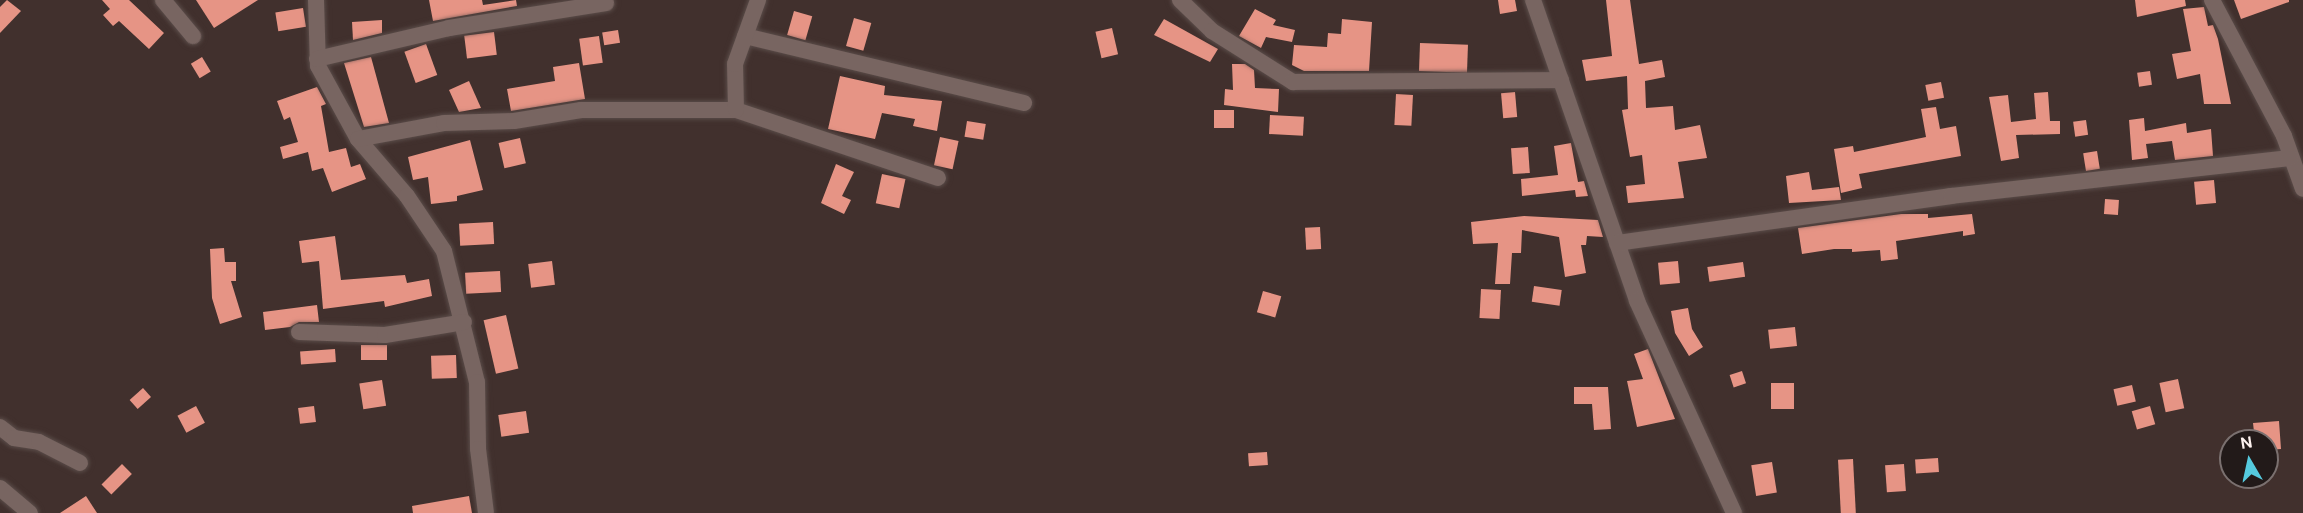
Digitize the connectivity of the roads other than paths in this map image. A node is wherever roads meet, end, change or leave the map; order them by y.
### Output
1 (163, 0) edge
2 (316, 0) edge
3 (758, 0) edge
4 (1180, 0) edge
5 (1533, 0) edge
6 (2212, 0) edge
7 (606, 3) dead end
8 (193, 36) dead end
9 (745, 36) junction
10 (317, 59) junction
11 (1562, 80) junction
12 (1024, 103) dead end
13 (736, 110) junction
14 (358, 139) junction
15 (2291, 158) junction
16 (938, 178) dead end
17 (2303, 189) edge
18 (1617, 243) junction
19 (464, 322) junction
20 (299, 332) dead end
21 (0, 427) edge
22 (80, 463) dead end
23 (0, 488) edge
24 (30, 513) edge
25 (486, 513) edge
26 (1734, 513) edge

1 - 8 street
2 - 10 street
3 - 9 street
4 - 11 street
5 - 11 street
6 - 15 street
7 - 10 street
9 - 12 street
9 - 13 street
10 - 14 street
11 - 18 street
13 - 14 street
13 - 16 street
14 - 19 street
15 - 17 street
15 - 18 street
18 - 26 street
19 - 20 street
19 - 25 street
21 - 22 street
23 - 24 street

